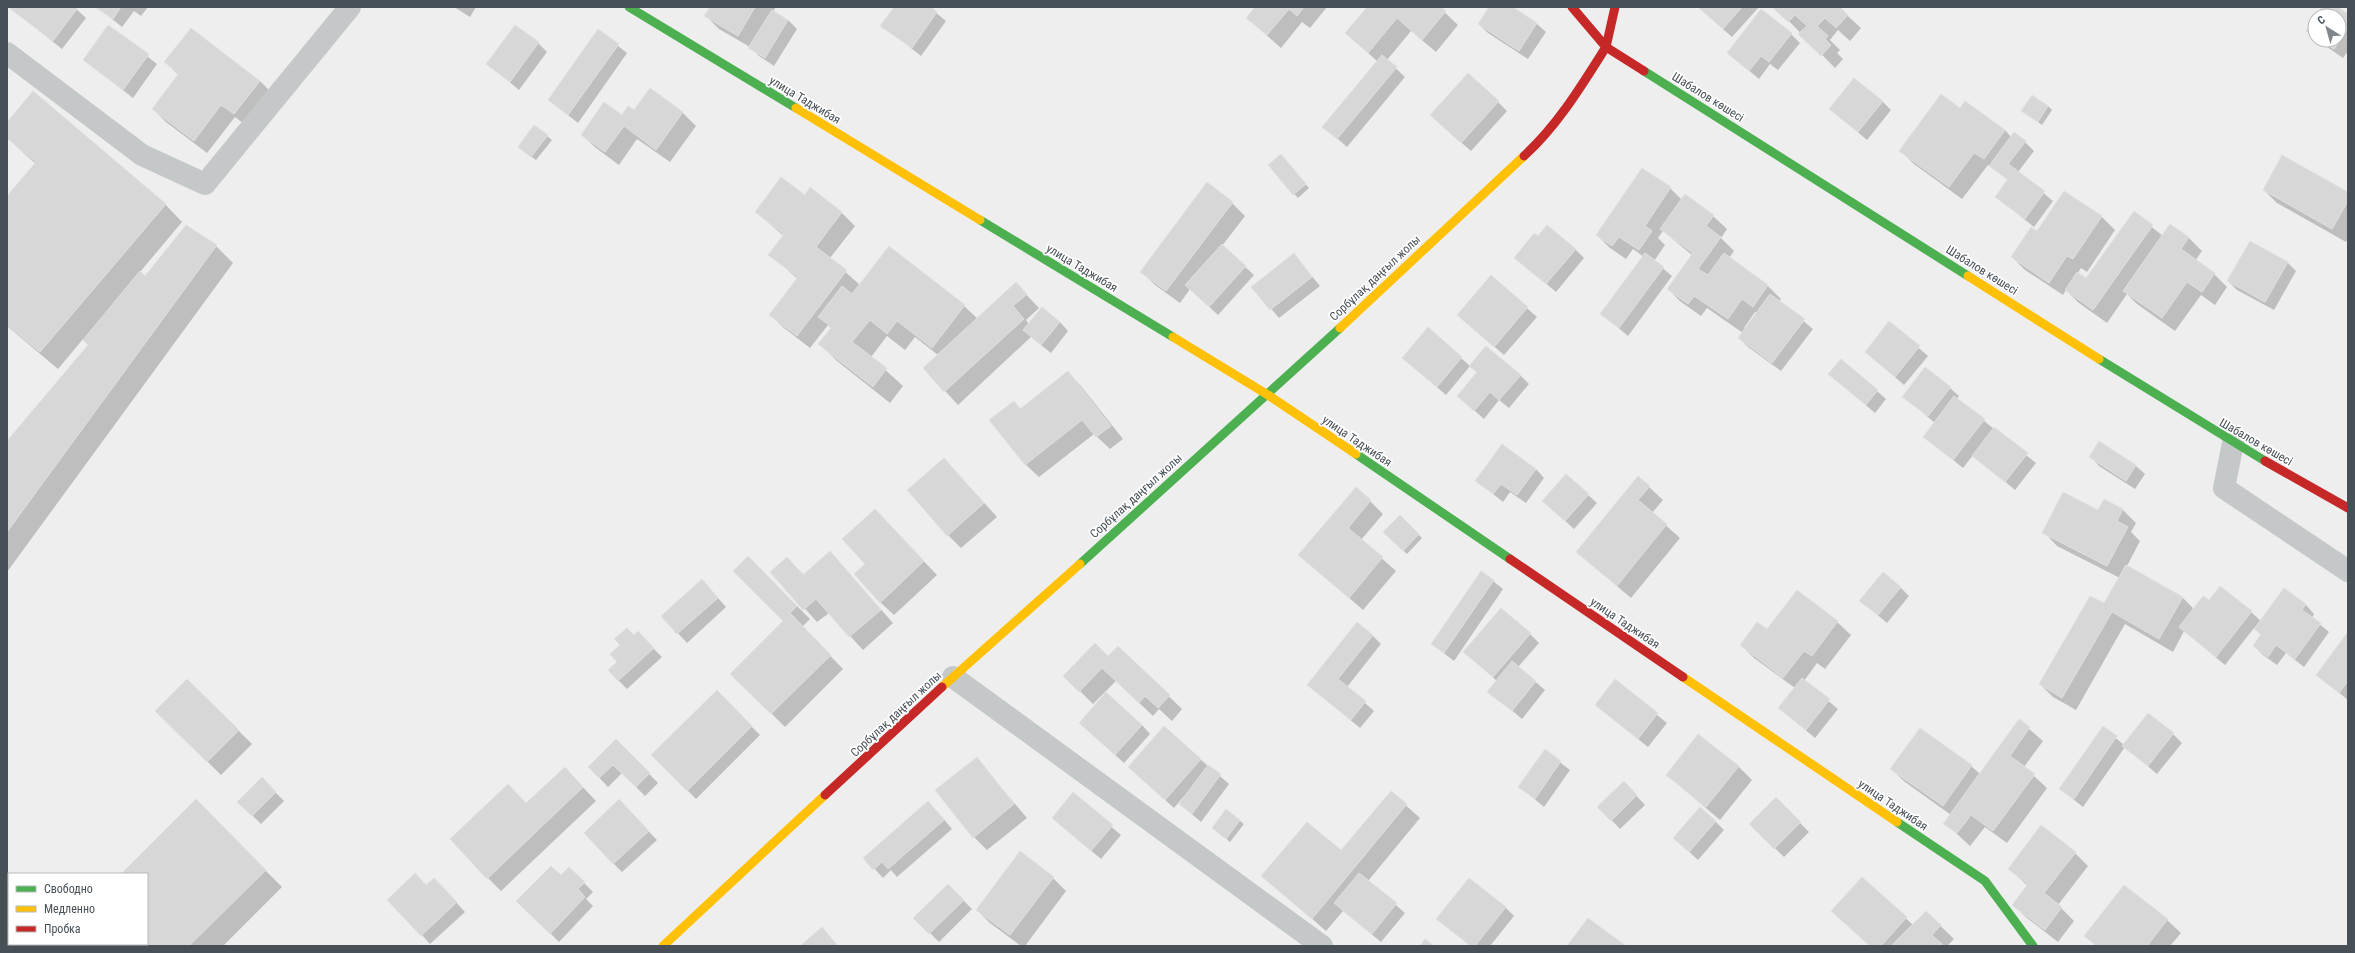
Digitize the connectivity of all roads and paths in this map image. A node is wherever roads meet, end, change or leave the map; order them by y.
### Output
1 (350, 7) edge
2 (629, 7) edge
3 (1572, 7) edge
4 (1614, 7) edge
5 (1606, 47) junction
6 (7, 53) edge
7 (1268, 395) junction
8 (2233, 443) junction
9 (2348, 508) edge
10 (2348, 571) edge
11 (954, 677) junction
12 (663, 946) edge
13 (1322, 946) edge
14 (2033, 946) edge

1 - 6 street
2 - 7 main road, улица Таджибая
3 - 5 main road, Шабалов көшесі
4 - 5 main road
5 - 7 main road, Сорбұлақ даңғыл жолы
5 - 8 main road, Шабалов көшесі
7 - 11 main road, Сорбұлақ даңғыл жолы
7 - 14 main road, улица Таджибая
8 - 9 main road, Шабалов көшесі
8 - 10 street
11 - 12 main road, Сорбұлақ даңғыл жолы
11 - 13 street

